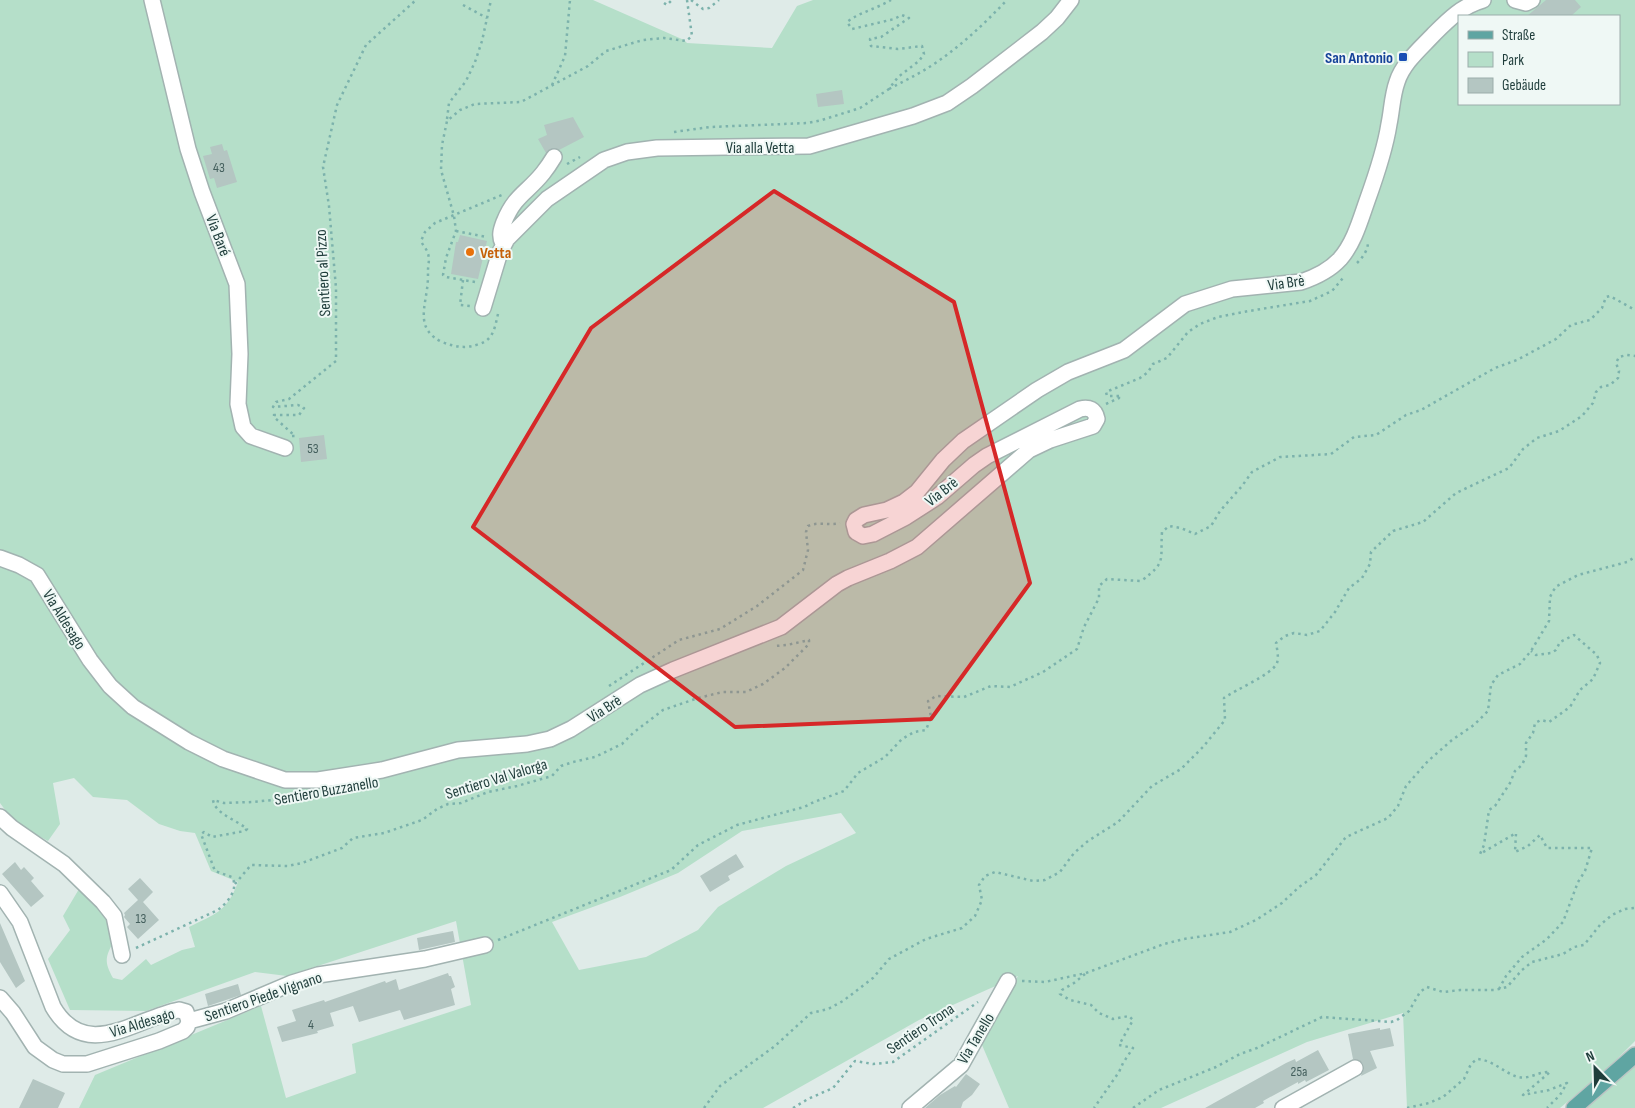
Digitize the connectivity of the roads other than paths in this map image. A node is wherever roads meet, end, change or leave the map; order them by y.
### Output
1 (152, 0) edge
2 (1071, 0) edge
3 (1483, 0) edge
4 (1515, 0) edge
5 (1532, 0) edge
6 (557, 162) road end
7 (497, 241) junction
8 (483, 308) dead end
9 (286, 442) road end
10 (0, 558) edge
11 (395, 768) joint
12 (0, 817) edge
13 (0, 893) edge
14 (485, 945) road end
15 (122, 955) road end
16 (1008, 981) road end
17 (0, 998) edge
18 (190, 1021) junction
19 (1635, 1055) edge
20 (1355, 1068) dead end
21 (910, 1108) edge
22 (1283, 1108) edge
23 (1574, 1108) edge

1 - 9 street, Via Baré
2 - 7 street, Via alla Vetta
3 - 11 street, Via Brè
4 - 5 street
6 - 7 street
7 - 8 street, Via alla Vetta
10 - 11 street, Via Aldesago
12 - 15 street
13 - 18 street, Via Aldesago
14 - 18 street, Sentiero Piede Vignano
16 - 21 street, Via Tanello
17 - 18 street, Via Aldesago
19 - 23 main road
20 - 22 street

